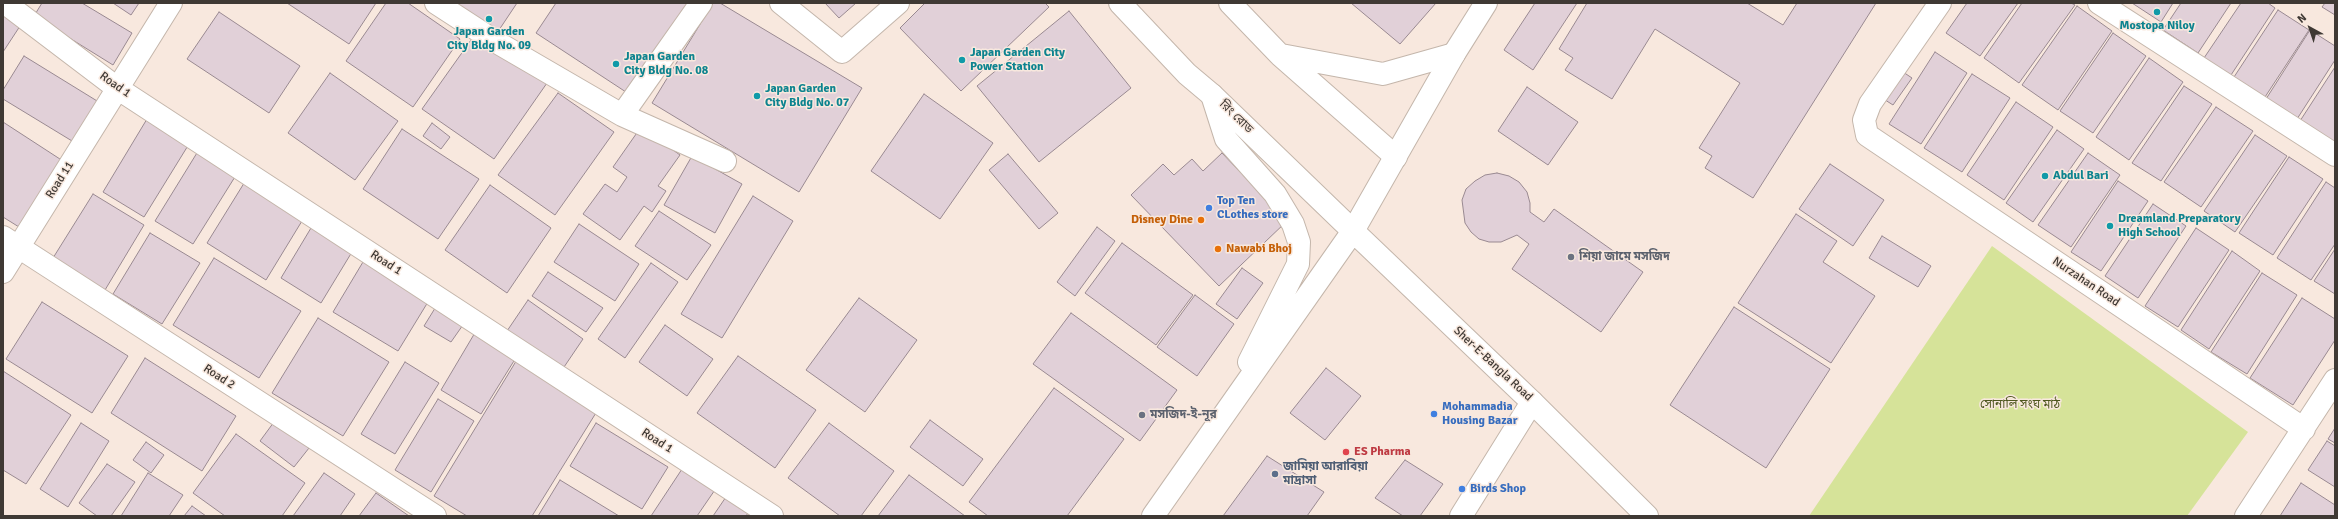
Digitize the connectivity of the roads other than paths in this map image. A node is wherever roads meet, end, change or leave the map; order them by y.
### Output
1 (5, 3) edge
2 (171, 3) edge
3 (436, 3) edge
4 (701, 3) edge
5 (781, 3) edge
6 (898, 3) edge
7 (1120, 3) edge
8 (1230, 3) edge
9 (1486, 3) edge
10 (1940, 3) edge
11 (2099, 3) edge
12 (1454, 54) junction
13 (1280, 55) junction
14 (117, 88) junction
15 (1212, 95) junction
16 (622, 115) junction
17 (2335, 155) edge
18 (1396, 158) junction
19 (725, 161) dead end
20 (1353, 231) junction
21 (11, 242) edge
22 (3, 272) edge
23 (2335, 380) edge
24 (1532, 402) junction
25 (1216, 427) junction
26 (2304, 429) junction
27 (435, 516) edge
28 (772, 516) edge
29 (1153, 516) edge
30 (1462, 516) edge
31 (1647, 516) edge
32 (2246, 516) edge

1 - 14 street, Road 1
2 - 14 street, Road 11
3 - 16 street
4 - 16 street
5 - 6 street
7 - 15 street, রিং রোড
8 - 13 street
9 - 12 street
10 - 26 street, Nurzahan Road
11 - 17 street
12 - 13 street
12 - 18 street
13 - 18 street
14 - 21 street, Road 11
14 - 28 street, Road 1
15 - 20 street, রিং রোড
15 - 25 street
16 - 19 street
18 - 20 street
20 - 24 street, Sher-E-Bangla Road
20 - 25 street
21 - 22 street, Road 11
21 - 27 street, Road 2
23 - 26 street
24 - 30 street
24 - 31 street, Sher-E-Bangla Road
25 - 29 street
26 - 32 street

